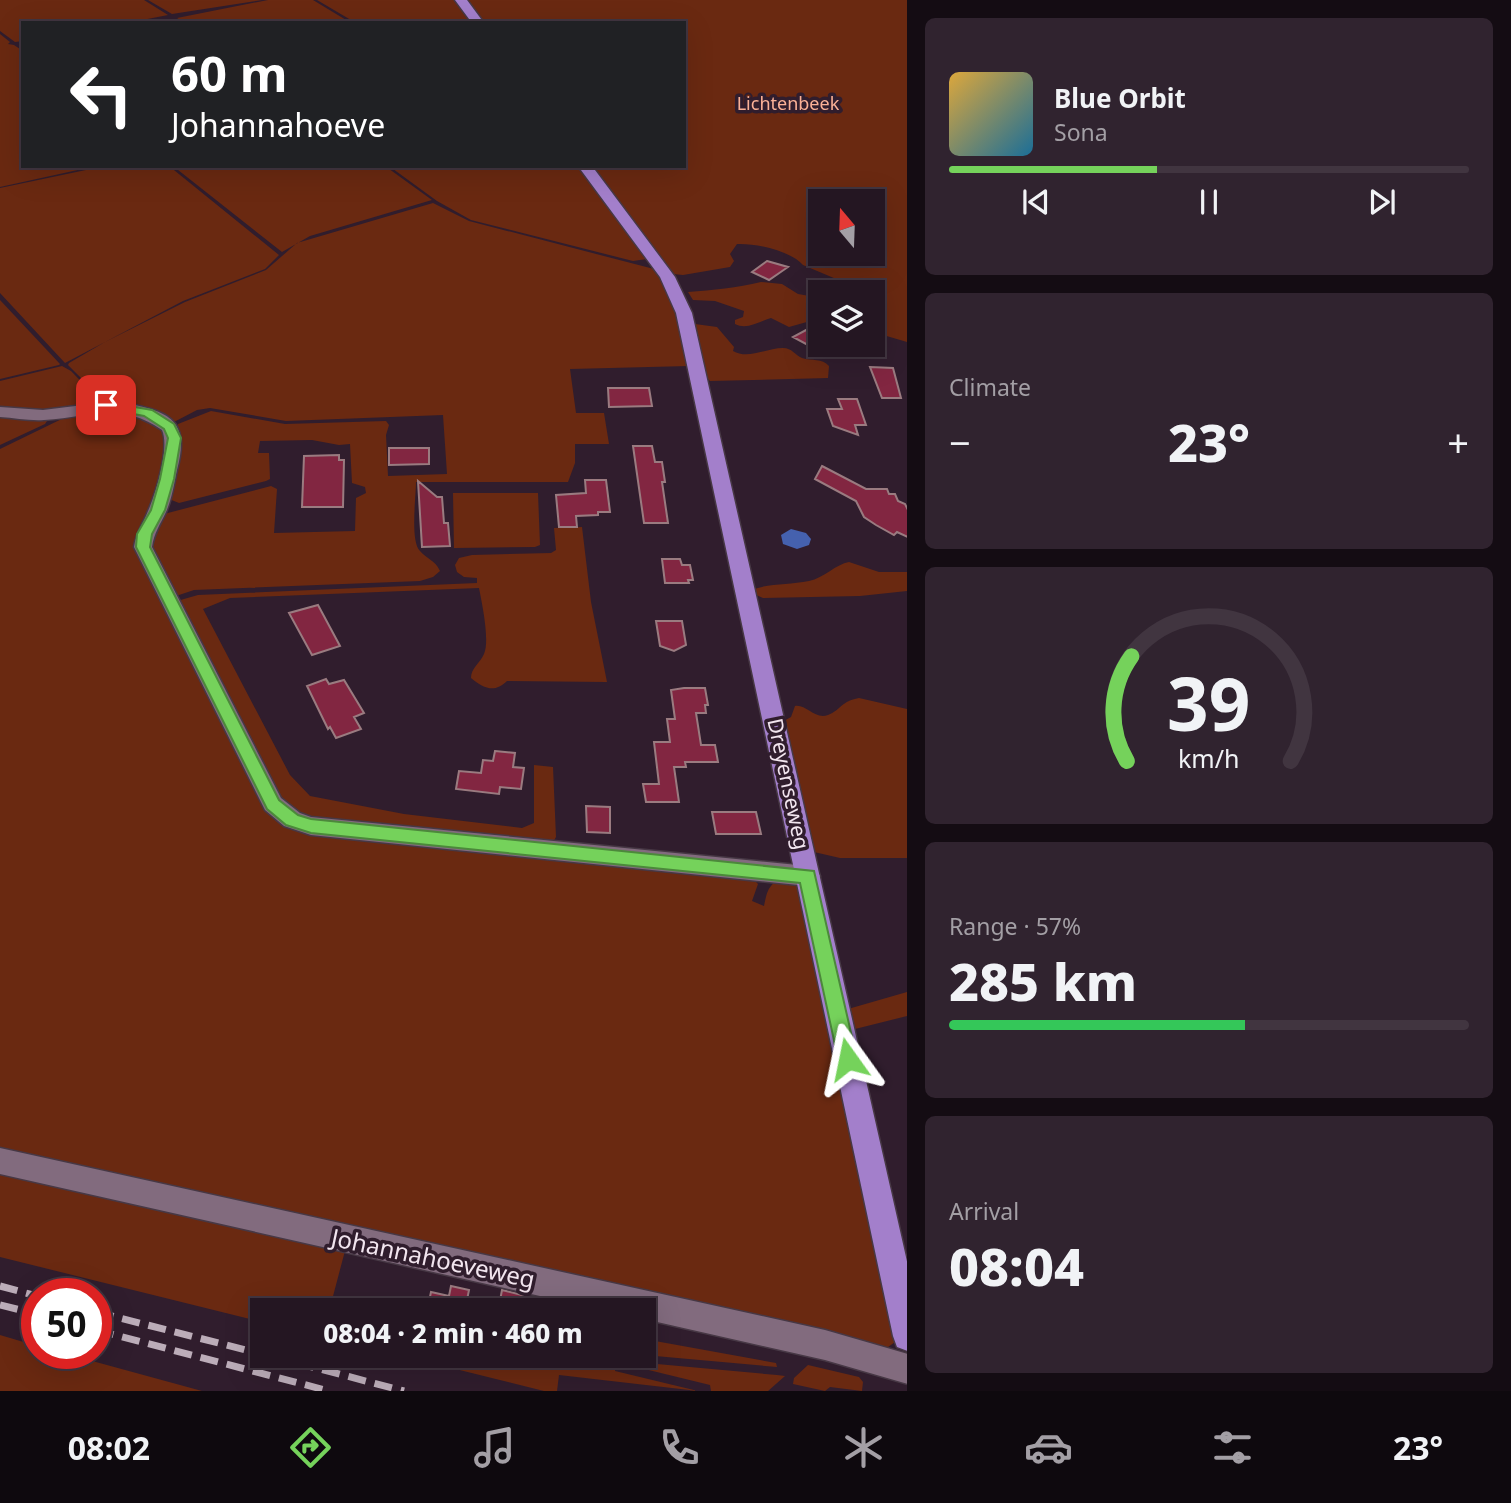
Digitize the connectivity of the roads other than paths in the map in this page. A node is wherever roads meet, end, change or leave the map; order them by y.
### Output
1 (461, 0) edge
2 (477, 21) edge
3 (586, 168) edge
4 (0, 412) edge
5 (808, 876) junction
6 (0, 1161) edge
7 (907, 1336) edge
8 (907, 1369) edge

1 - 2 main road
3 - 5 main road, Dreyenseweg
4 - 5 street
5 - 7 main road, Dreyenseweg
6 - 8 street, Johannahoeveweg

